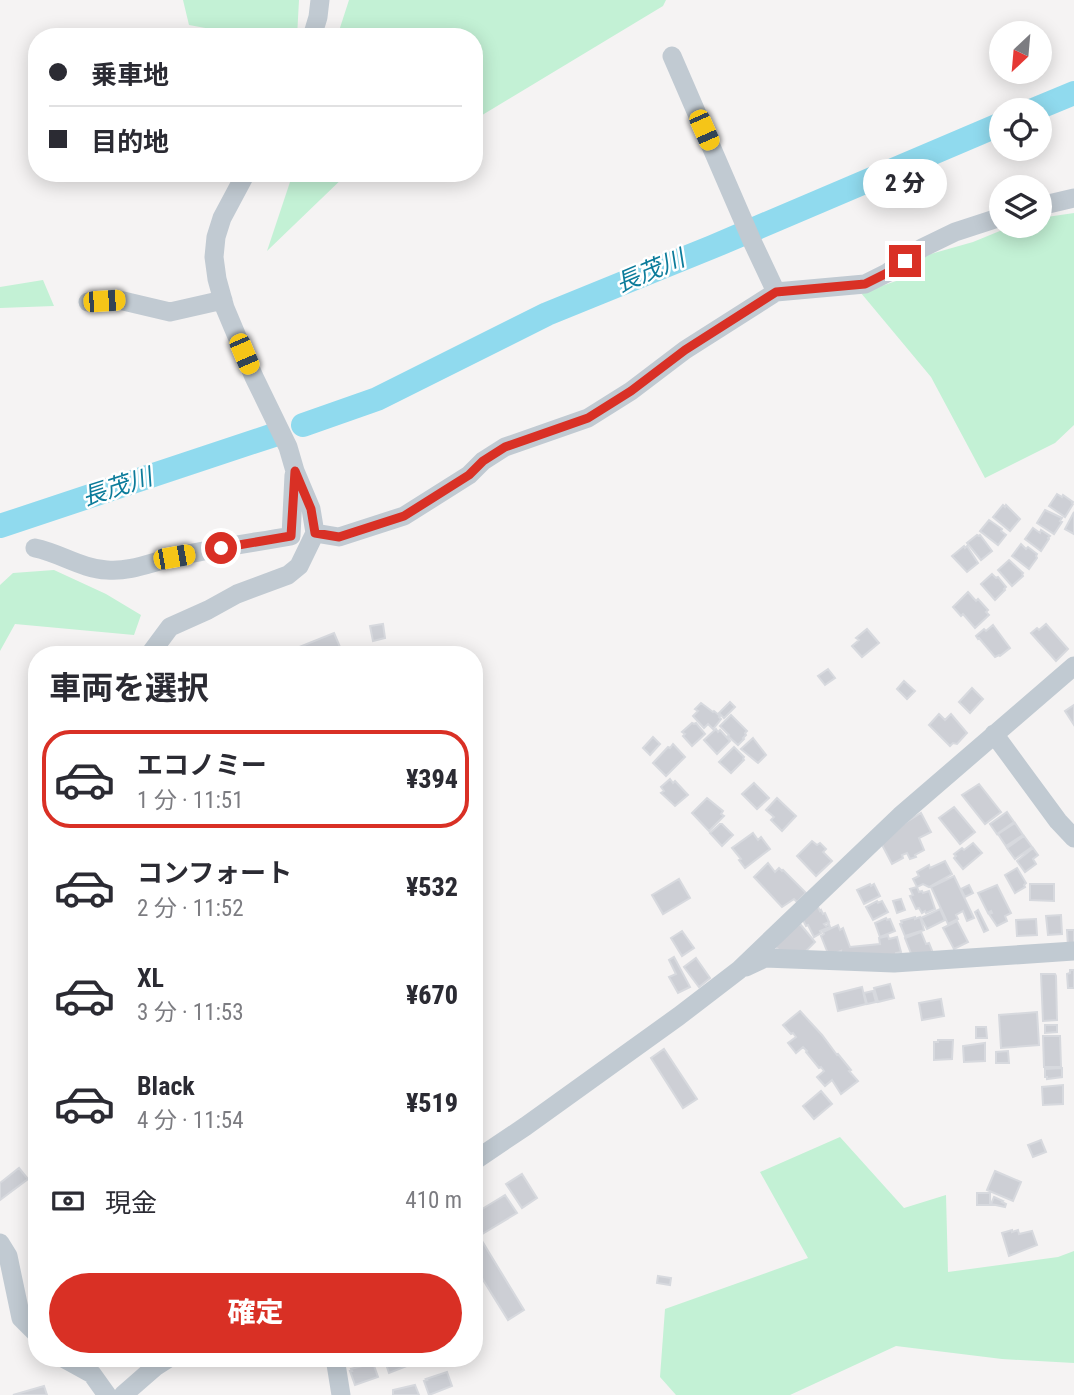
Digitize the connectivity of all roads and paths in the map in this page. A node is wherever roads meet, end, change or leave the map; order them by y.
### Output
1 (320, 0) edge
2 (315, 28) edge
3 (672, 56) dead end
4 (241, 182) edge
5 (1074, 198) edge
6 (1052, 203) edge
7 (989, 221) edge
8 (776, 292) junction
9 (223, 300) junction
10 (88, 302) dead end
11 (295, 471) junction
12 (315, 533) junction
13 (36, 548) dead end
14 (156, 646) edge
15 (1074, 666) edge
16 (994, 734) junction
17 (1074, 838) edge
18 (1074, 951) edge
19 (739, 970) junction
20 (483, 1155) edge
21 (0, 1243) edge
22 (28, 1325) edge
23 (79, 1367) edge
24 (155, 1367) edge
25 (336, 1367) edge
26 (107, 1395) edge
27 (123, 1395) edge
28 (341, 1395) edge

1 - 2 street
3 - 8 street
4 - 9 street
5 - 6 street
7 - 8 street
8 - 12 street
9 - 10 street
9 - 11 street
11 - 12 street
11 - 13 street
12 - 14 street
15 - 16 street
16 - 17 street
16 - 19 street
18 - 19 street
19 - 20 street
21 - 22 street
23 - 26 street
24 - 27 street
25 - 28 street

